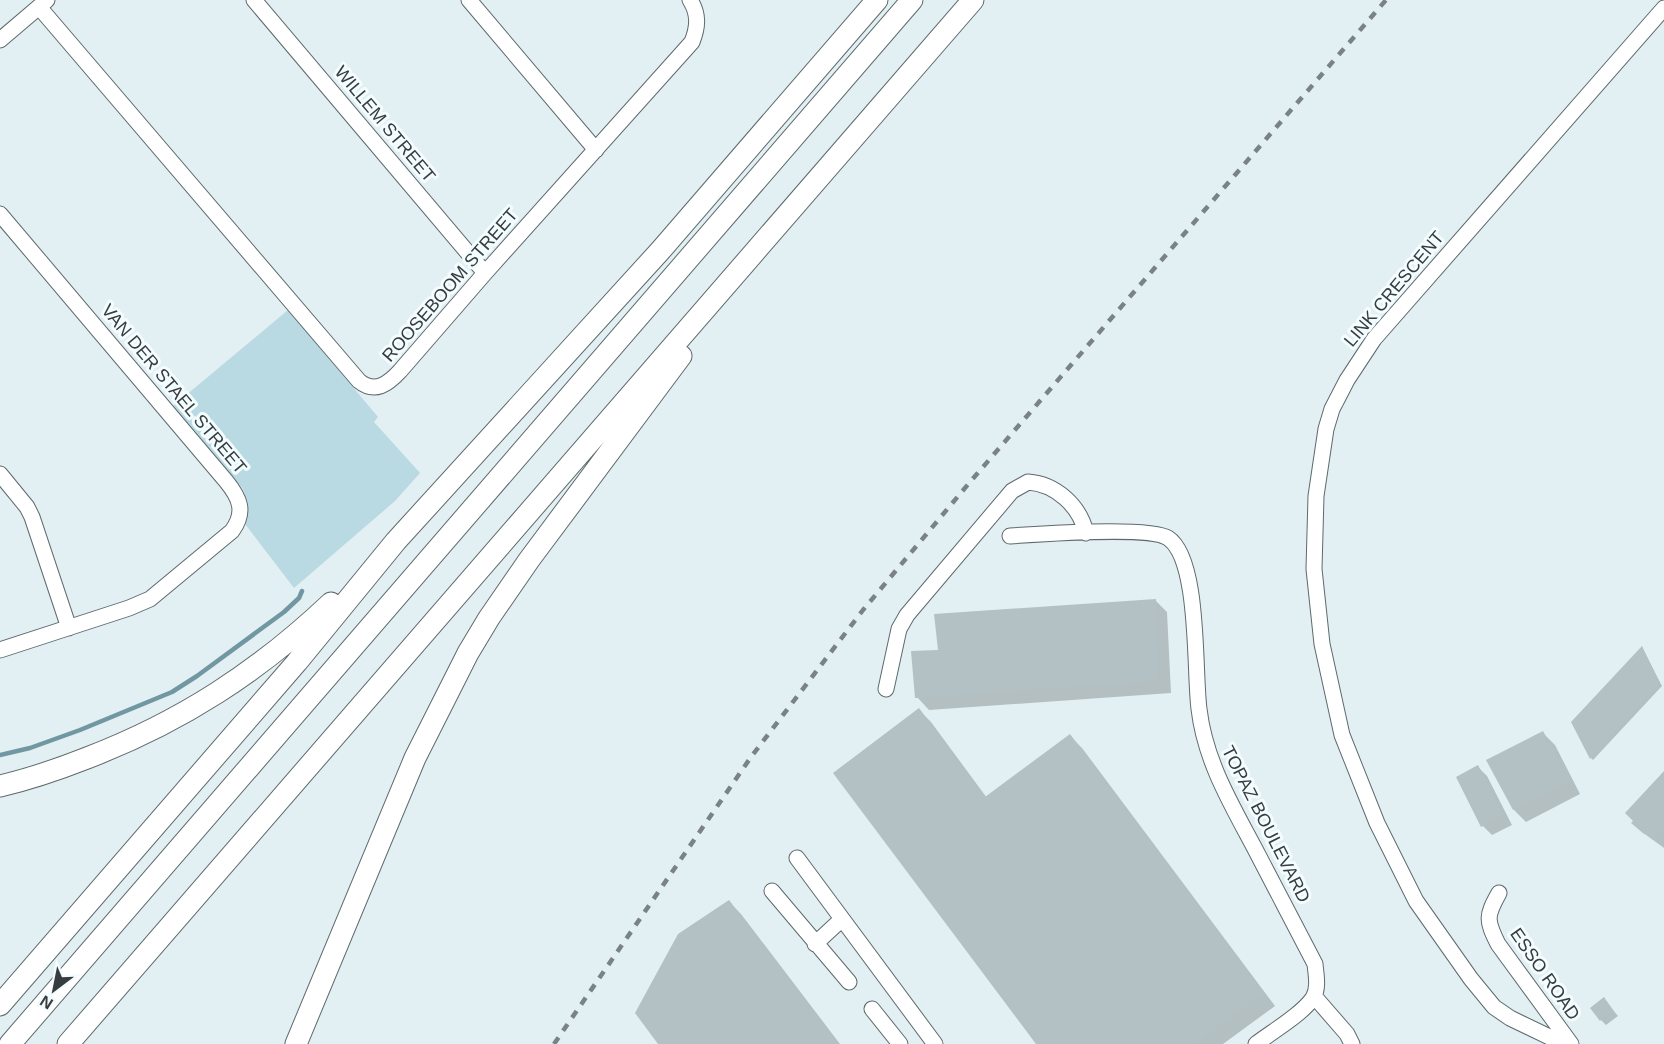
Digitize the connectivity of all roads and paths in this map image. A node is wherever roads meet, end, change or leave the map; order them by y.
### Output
1 (254, 0) edge
2 (469, 0) edge
3 (690, 0) edge
4 (877, 0) edge
5 (912, 0) edge
6 (973, 0) edge
7 (43, 3) edge
8 (1664, 8) edge
9 (0, 40) edge
10 (596, 150) junction
11 (0, 214) edge
12 (774, 230) junction
13 (485, 273) junction
14 (0, 474) edge
15 (1086, 533) junction
16 (1010, 536) dead end
17 (396, 541) junction
18 (69, 628) junction
19 (0, 650) edge
20 (886, 689) dead end
21 (0, 786) edge
22 (797, 858) dead end
23 (772, 891) dead end
24 (1499, 893) dead end
25 (842, 919) junction
26 (815, 944) junction
27 (849, 982) dead end
28 (1314, 996) junction
29 (0, 1005) edge
30 (872, 1009) dead end
31 (10, 1044) edge
32 (68, 1044) edge
33 (296, 1044) edge
34 (900, 1044) edge
35 (935, 1044) edge
36 (1256, 1044) edge
37 (1352, 1044) edge
38 (1564, 1044) edge
39 (1571, 1044) edge

1 - 13 street, WILLEM STREET
2 - 10 street
3 - 10 street, ROOSEBOOM STREET
4 - 17 highway
5 - 31 highway
6 - 12 highway
7 - 9 street
7 - 13 street, ROOSEBOOM STREET
8 - 38 street, LINK CRESCENT
10 - 13 street, ROOSEBOOM STREET
11 - 18 street, VAN DER STAEL STREET
12 - 32 highway
12 - 33 highway
14 - 18 street
15 - 16 street, TOPAZ BOULEVARD
15 - 20 street
15 - 28 street, TOPAZ BOULEVARD
17 - 21 highway
17 - 29 highway
18 - 19 street, VAN DER STAEL STREET
22 - 25 street
23 - 26 street
24 - 39 street, ESSO ROAD
25 - 26 street
25 - 35 street
26 - 27 street
28 - 36 street
28 - 37 street
30 - 34 street

